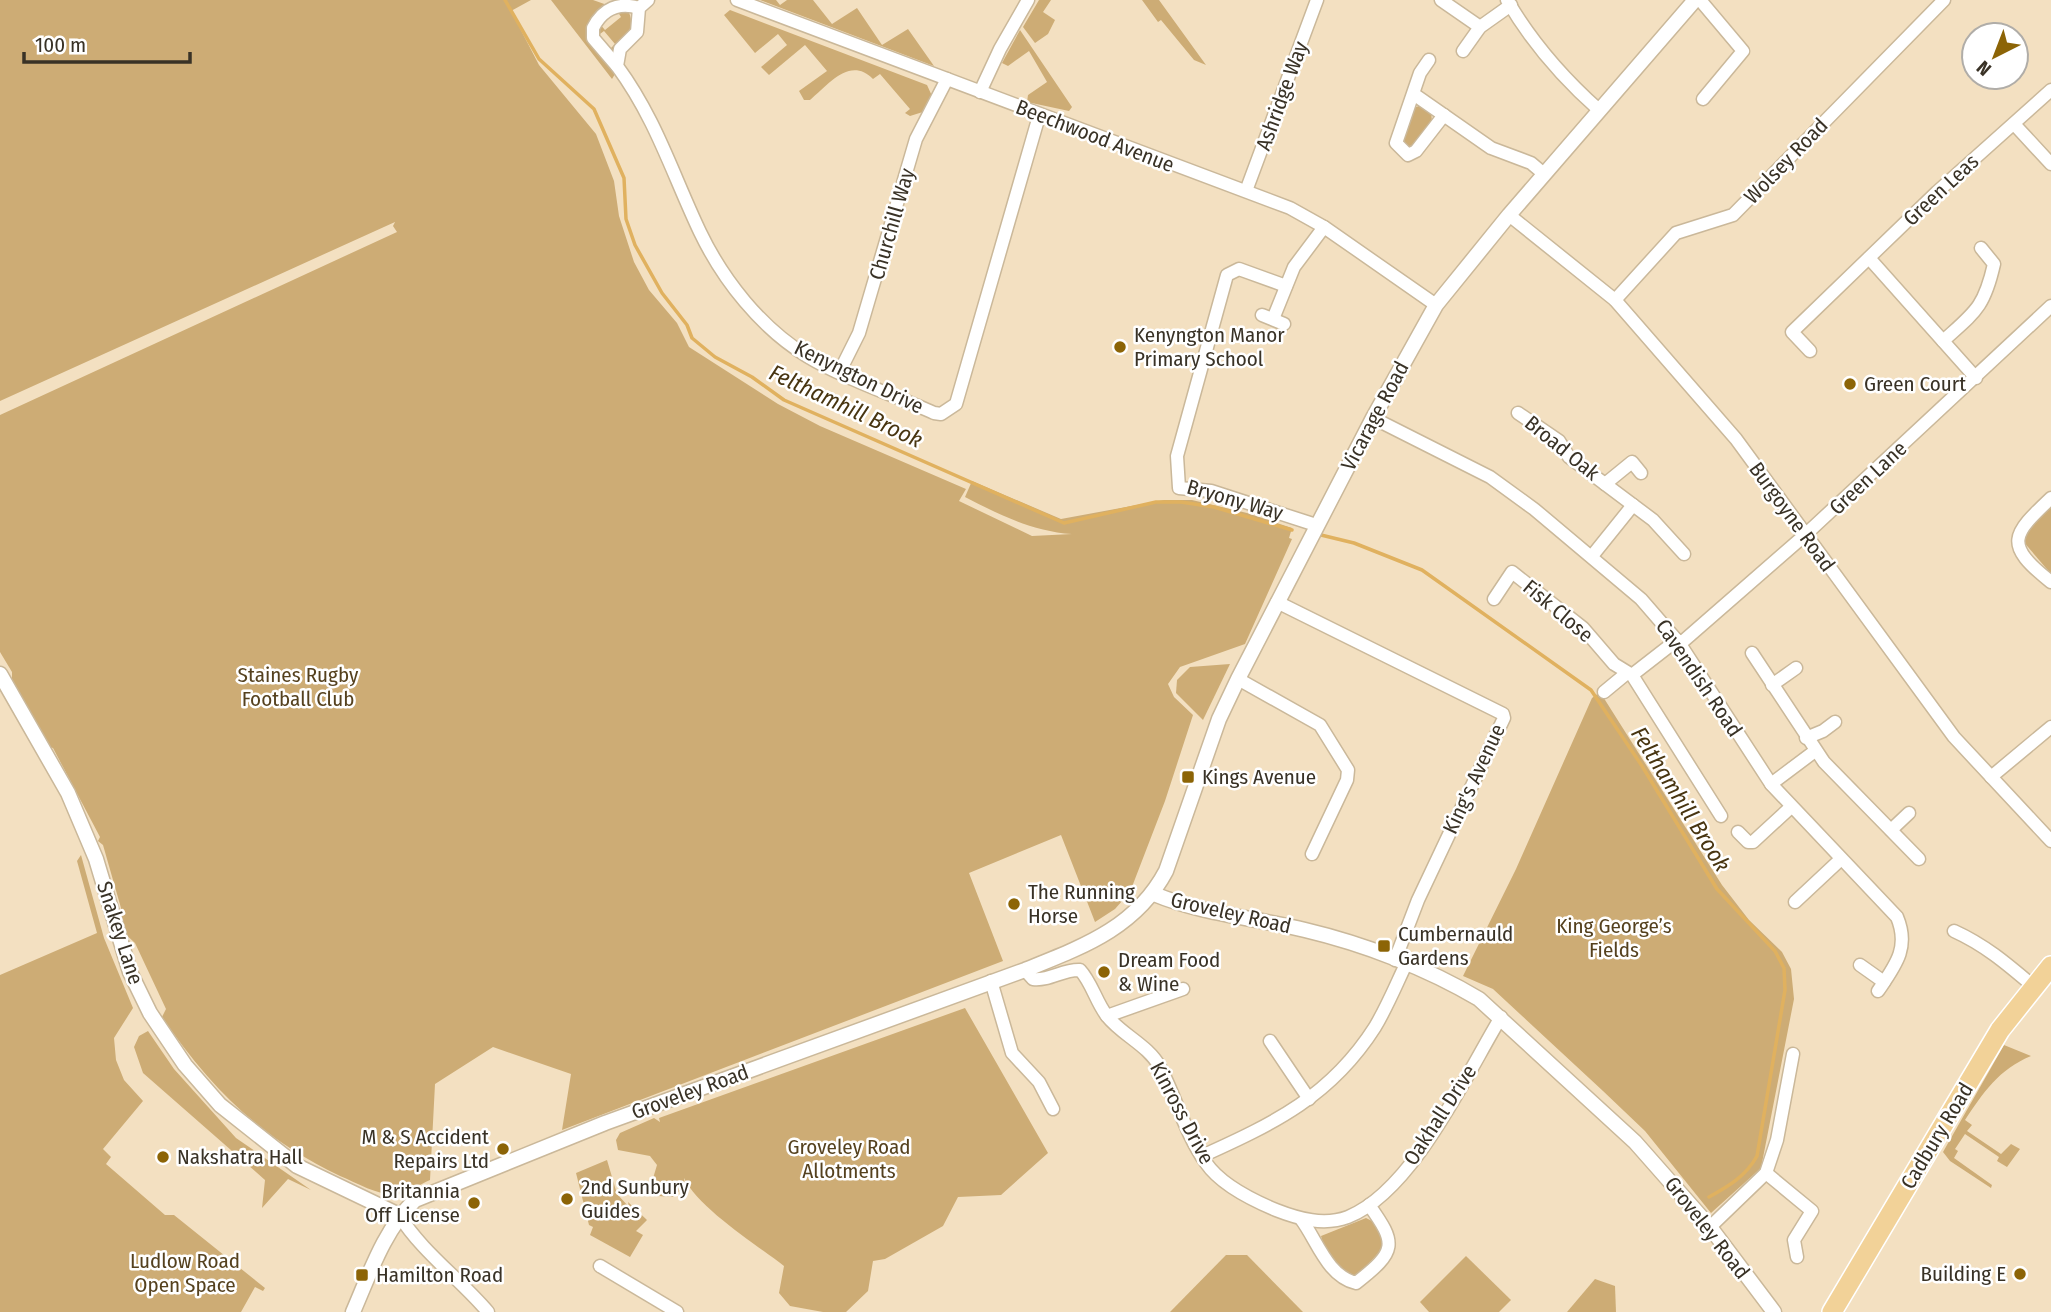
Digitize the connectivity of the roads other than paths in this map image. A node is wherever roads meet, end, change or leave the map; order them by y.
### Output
1 (737, 0) edge
2 (1028, 0) edge
3 (1318, 0) edge
4 (1441, 0) edge
5 (1697, 0) edge
6 (1944, 0) edge
7 (1509, 3) edge
8 (643, 4) edge
9 (1480, 27) junction
10 (1463, 51) dead end
11 (1429, 60) dead end
12 (617, 66) junction
13 (947, 79) junction
14 (2051, 90) edge
15 (981, 92) junction
16 (1415, 95) junction
17 (1703, 99) dead end
18 (1599, 110) junction
19 (1444, 115) junction
20 (1039, 116) junction
21 (2014, 124) junction
22 (2051, 164) edge
23 (1544, 174) junction
24 (1246, 191) junction
25 (1509, 215) junction
26 (1324, 227) junction
27 (1981, 248) dead end
28 (1869, 258) junction
29 (1286, 286) junction
30 (1615, 300) junction
31 (1436, 305) junction
32 (2051, 306) edge
33 (1273, 319) dead end
34 (1943, 341) junction
35 (1810, 351) dead end
36 (840, 371) junction
37 (1976, 378) junction
38 (1518, 412) dead end
39 (1373, 418) junction
40 (1641, 473) dead end
41 (1605, 484) junction
42 (2051, 498) edge
43 (1633, 505) junction
44 (1316, 525) junction
45 (1805, 535) junction
46 (1684, 554) dead end
47 (1592, 556) junction
48 (2051, 582) edge
49 (1494, 599) dead end
50 (1277, 602) junction
51 (1678, 642) junction
52 (1752, 653) dead end
53 (1796, 668) dead end
54 (0, 674) edge
55 (1629, 674) junction
56 (1238, 679) junction
57 (1772, 685) junction
58 (1604, 692) dead end
59 (1835, 722) dead end
60 (2051, 727) edge
61 (1806, 737) junction
62 (1815, 751) junction
63 (1991, 777) junction
64 (1771, 784) junction
65 (1791, 807) junction
66 (1909, 813) dead end
67 (1721, 816) dead end
68 (1891, 830) junction
69 (1738, 832) dead end
70 (2051, 841) edge
71 (1312, 854) dead end
72 (1841, 859) junction
73 (1919, 859) dead end
74 (1154, 894) junction
75 (1795, 902) dead end
76 (1954, 931) dead end
77 (1400, 962) junction
78 (1860, 965) dead end
79 (2051, 966) edge
80 (1025, 970) junction
81 (991, 981) junction
82 (2033, 986) junction
83 (1183, 989) dead end
84 (1107, 1016) junction
85 (1501, 1017) junction
86 (1270, 1041) dead end
87 (1793, 1054) dead end
88 (1309, 1099) junction
89 (1053, 1109) dead end
90 (1202, 1156) junction
91 (1766, 1173) junction
92 (1369, 1205) junction
93 (399, 1215) junction
94 (1295, 1217) junction
95 (1710, 1227) junction
96 (1797, 1256) dead end
97 (600, 1266) dead end
98 (1842, 1303) edge
99 (353, 1312) edge
100 (488, 1312) edge
101 (677, 1312) edge
102 (1774, 1312) edge
103 (1832, 1312) edge

1 - 13 street, Beechwood Avenue
2 - 15 street
3 - 24 street, Ashridge Way
4 - 9 street
5 - 17 street
5 - 18 street, Vicarage Road
6 - 30 street, Wolsey Road
7 - 9 street
7 - 18 street
8 - 12 street, Kenyngton Drive
8 - 12 street, Kenyngton Drive
9 - 10 street
11 - 16 street
12 - 36 street, Kenyngton Drive
13 - 15 street, Beechwood Avenue
13 - 36 street, Churchill Way
14 - 21 street, Green Leas
15 - 20 street, Beechwood Avenue
16 - 19 street
16 - 19 street
18 - 23 street, Vicarage Road
19 - 23 street
20 - 24 street, Beechwood Avenue
20 - 36 street, Kenyngton Drive
21 - 22 street
21 - 28 street, Green Leas
23 - 25 street, Vicarage Road
24 - 26 street, Beechwood Avenue
25 - 30 street, Burgoyne Road
25 - 31 street, Vicarage Road
26 - 29 street
26 - 31 street, Beechwood Avenue
27 - 34 street
28 - 34 street
28 - 35 street, Green Leas
29 - 33 street
29 - 44 street, Bryony Way
30 - 45 street, Burgoyne Road
31 - 39 street, Vicarage Road
32 - 37 street, Green Lane
34 - 37 street
37 - 45 street, Green Lane
38 - 41 street, Broad Oak
39 - 44 street, Vicarage Road
39 - 47 street, Cavendish Road
40 - 41 street, Broad Oak
41 - 43 street, Broad Oak
42 - 48 street
43 - 46 street, Broad Oak
43 - 47 street
44 - 50 street, Vicarage Road
45 - 51 street, Green Lane
45 - 63 street, Burgoyne Road
47 - 51 street, Cavendish Road
49 - 55 street, Fisk Close
50 - 56 street, Vicarage Road
50 - 77 street, King's Avenue
51 - 55 street, Green Lane
51 - 64 street, Cavendish Road
52 - 57 street
53 - 57 street
54 - 93 street, Snakey Lane
55 - 58 street
55 - 67 street
56 - 71 street
56 - 74 street, Vicarage Road
57 - 61 street
59 - 61 street
60 - 63 street
61 - 62 street
62 - 64 street
62 - 68 street
63 - 70 street, Burgoyne Road
64 - 65 street, Cavendish Road
65 - 69 street
65 - 72 street, Cavendish Road
66 - 68 street
68 - 73 street
72 - 75 street
72 - 78 street, Cavendish Road
74 - 77 street, Groveley Road
74 - 80 street, Groveley Road
76 - 82 street
77 - 85 street, Groveley Road
77 - 88 street
79 - 82 main road, Cadbury Road
80 - 81 street, Groveley Road
80 - 84 street, Kinross Drive
81 - 89 street
81 - 93 street, Groveley Road
82 - 98 main road, Cadbury Road
83 - 84 street
84 - 90 street, Kinross Drive
85 - 92 street, Oakhall Drive
85 - 95 street, Groveley Road
86 - 88 street
87 - 91 street
88 - 90 street
90 - 94 street, Kinross Drive
91 - 95 street
91 - 96 street
92 - 94 street, Oakhall Drive
92 - 94 street
93 - 99 street
93 - 100 street
95 - 102 street, Groveley Road
97 - 101 street
98 - 103 main road, Cadbury Road

